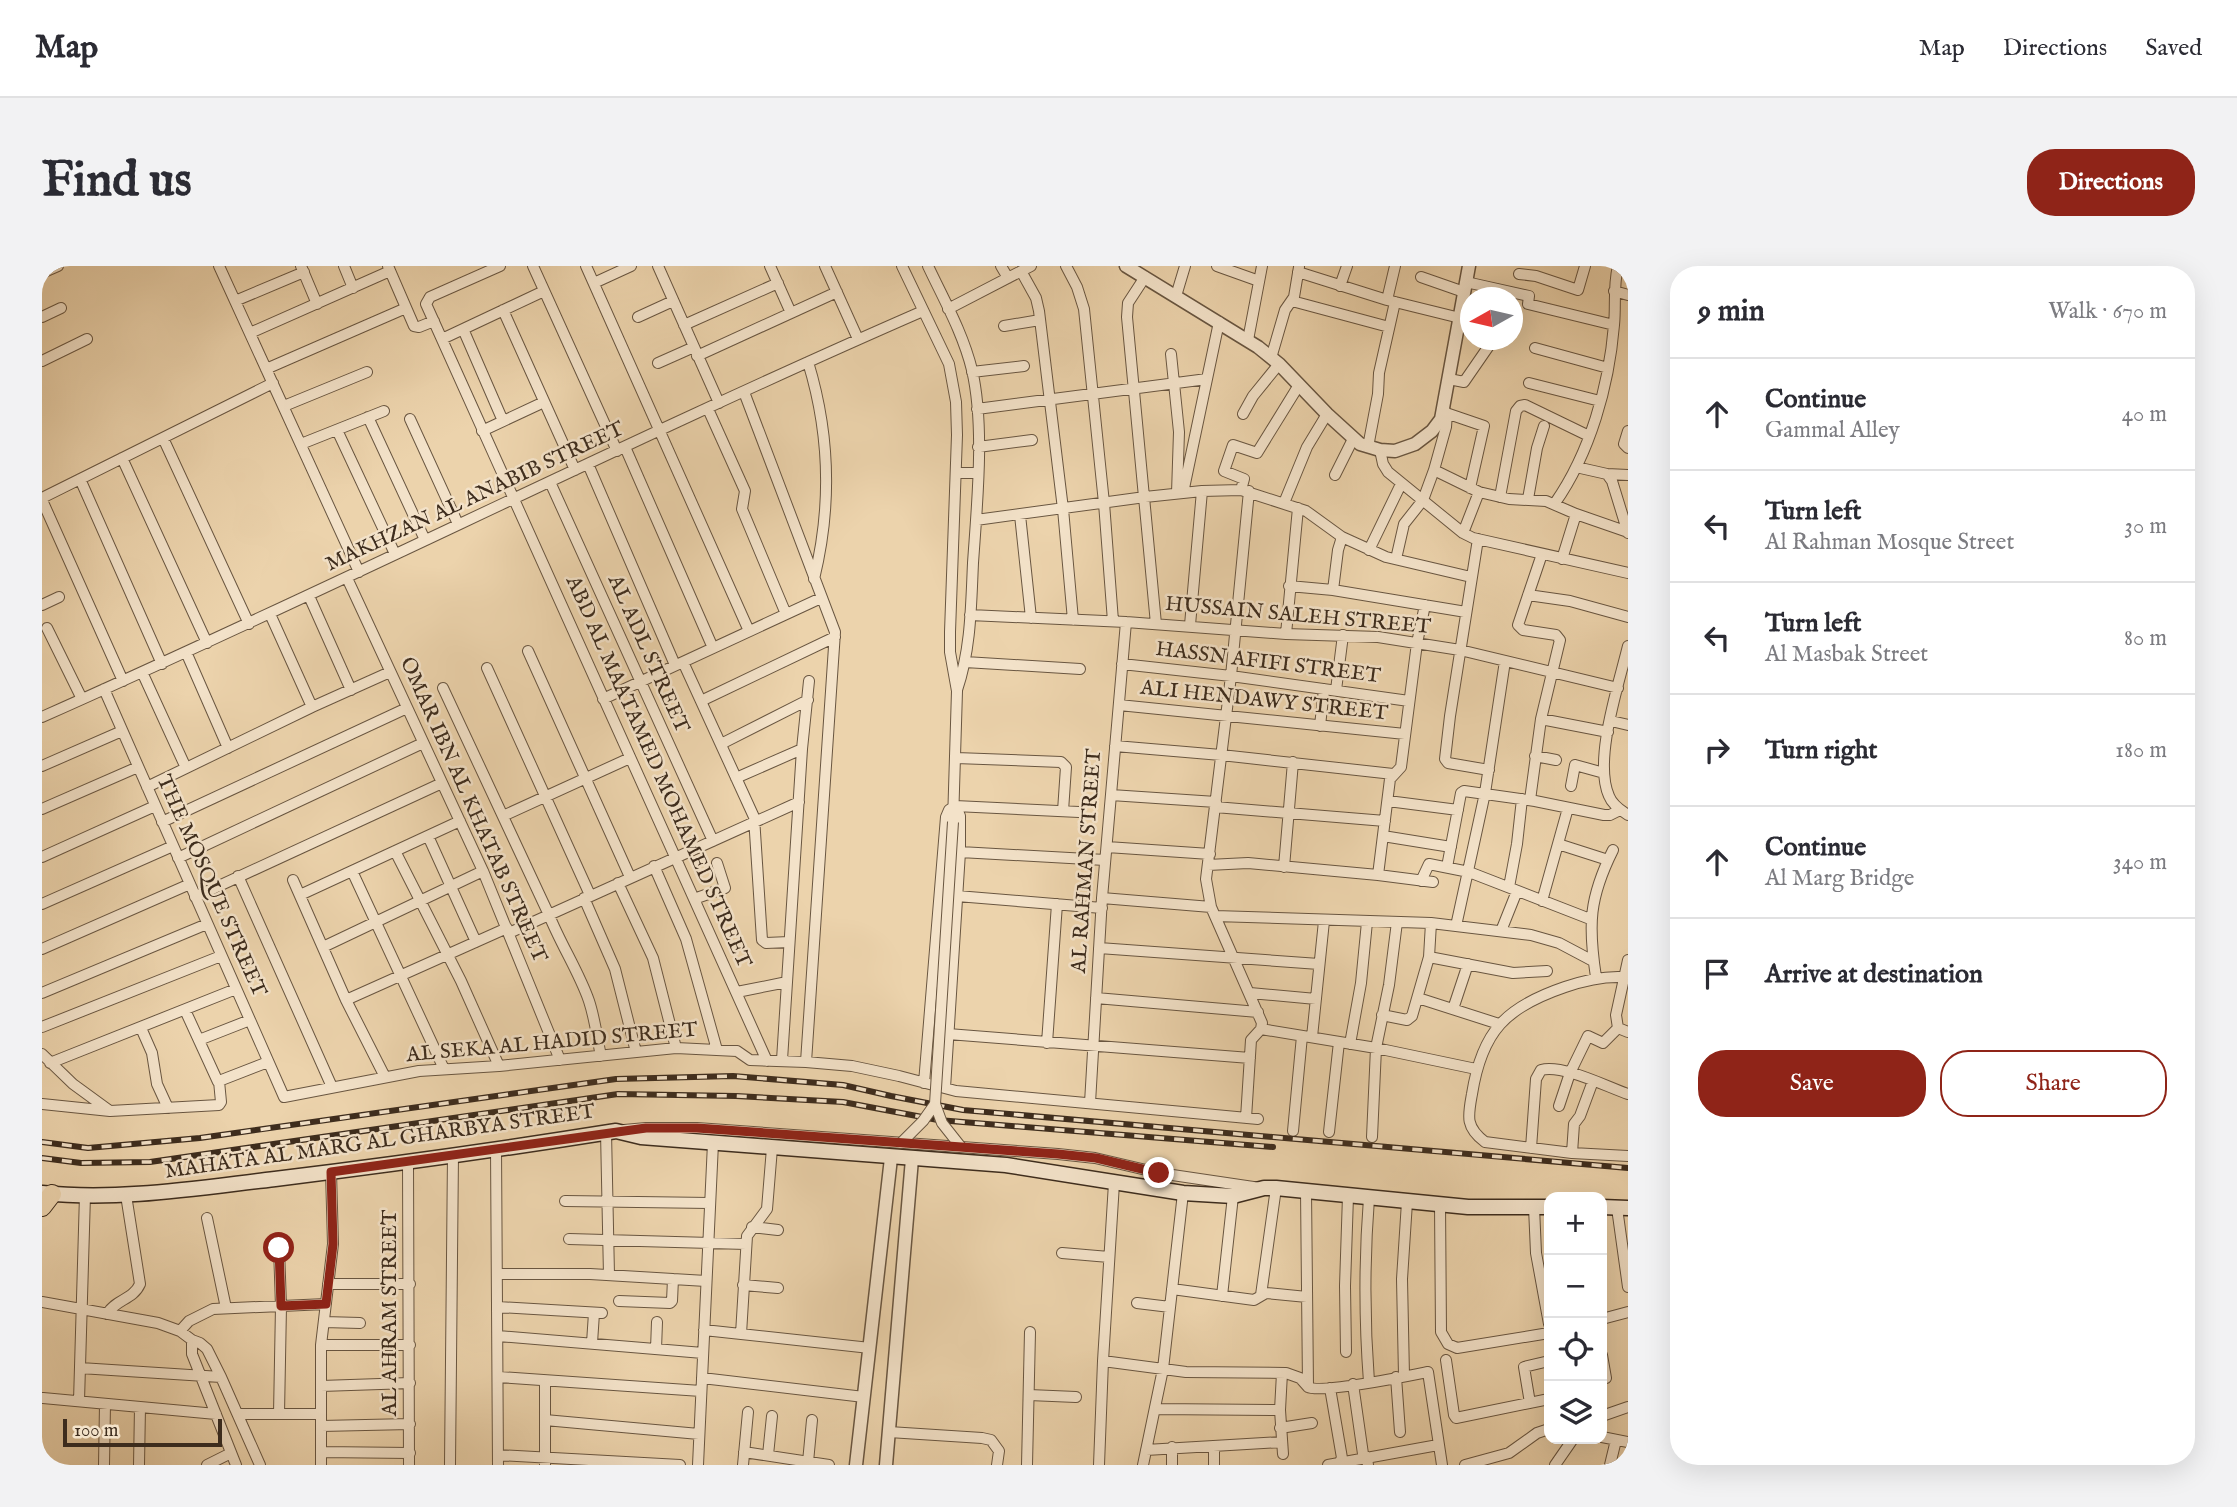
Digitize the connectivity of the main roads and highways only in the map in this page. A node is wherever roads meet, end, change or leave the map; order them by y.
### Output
1 (45, 1198) edge
2 (1542, 1207) edge

1 - 2 main road, MAHATA AL MARG AL GHARBYA STREET

